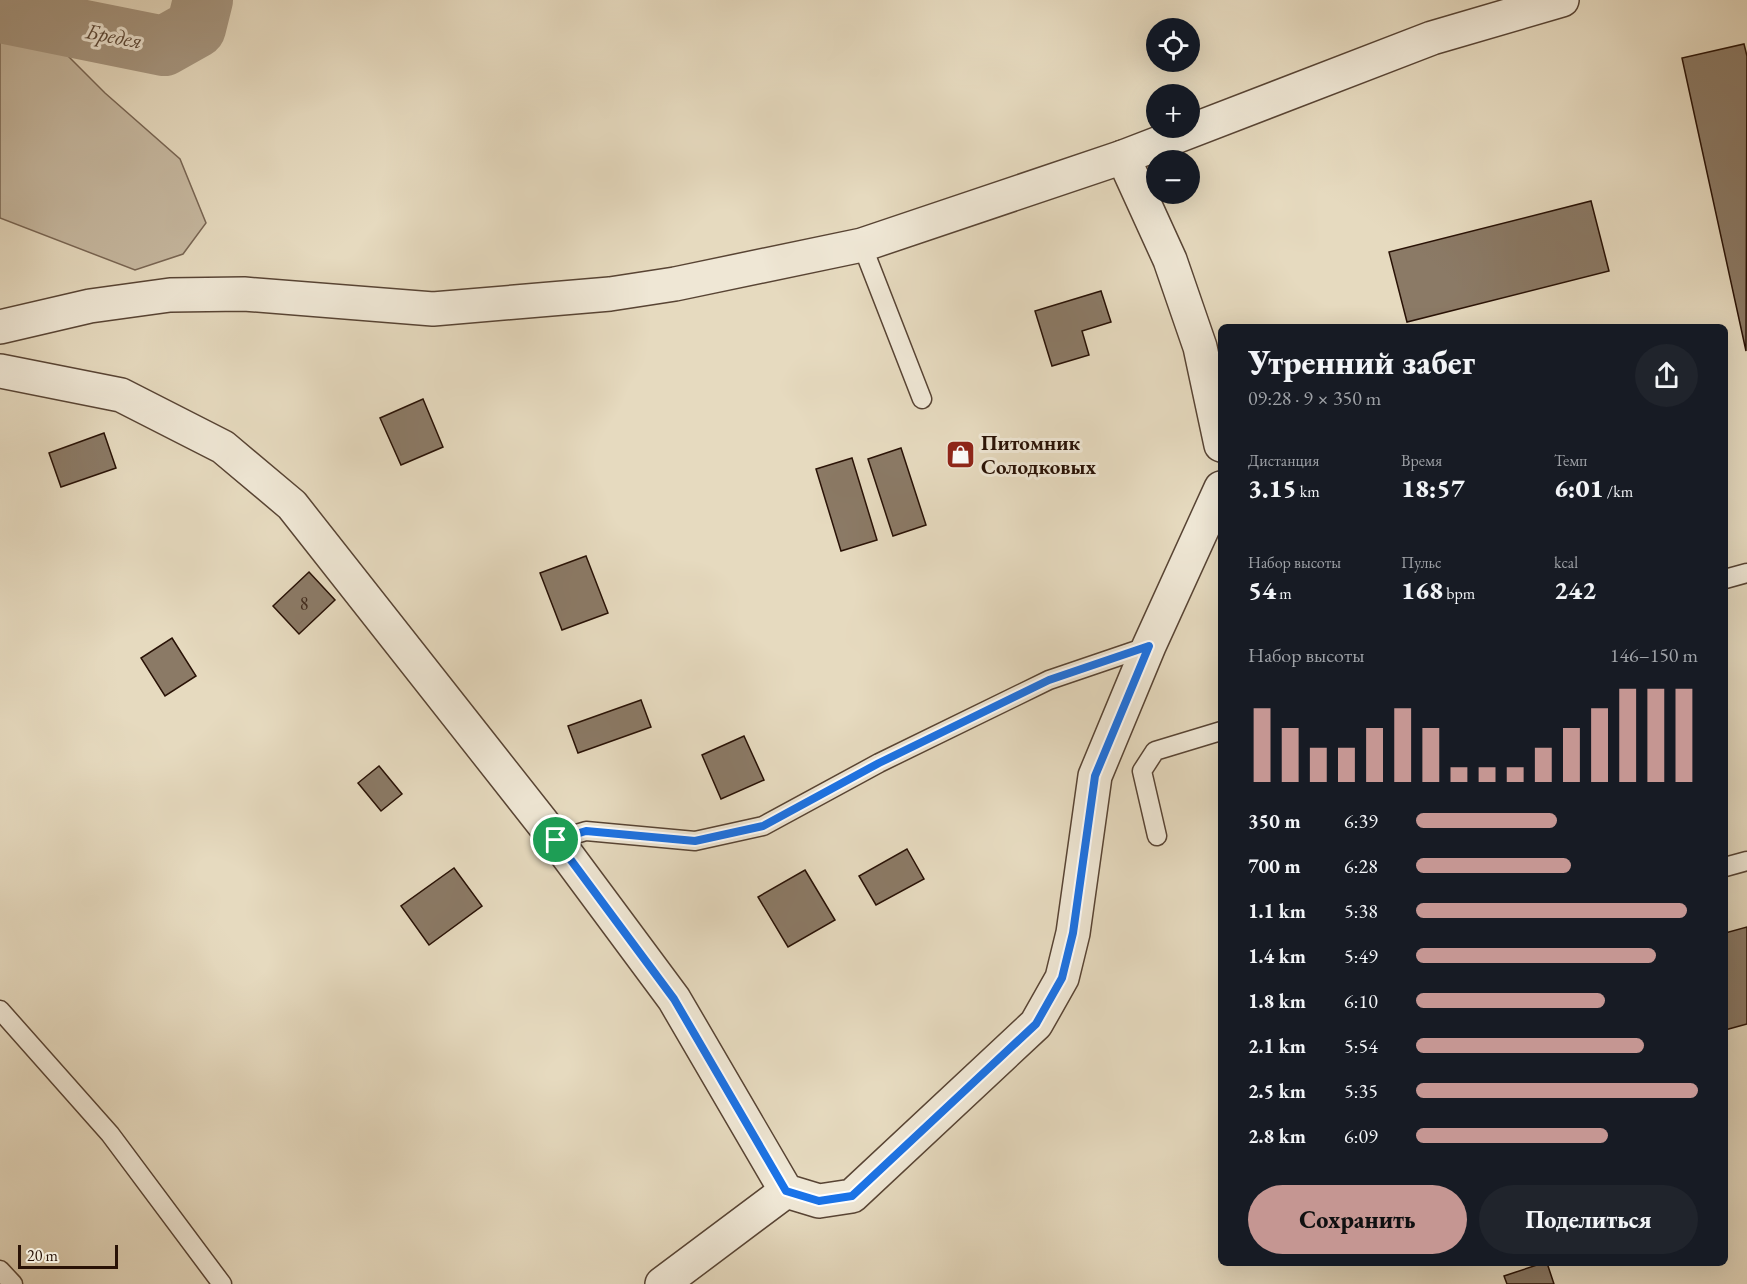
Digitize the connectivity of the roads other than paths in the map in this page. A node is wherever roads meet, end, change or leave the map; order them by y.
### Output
1 (1562, 0) edge
2 (1123, 157) junction
3 (862, 245) junction
4 (0, 327) edge
5 (0, 371) edge
6 (922, 399) dead end
7 (1218, 431) edge
8 (1218, 495) edge
9 (1747, 573) edge
10 (1728, 578) edge
11 (1149, 646) junction
12 (1218, 732) edge
13 (1157, 836) dead end
14 (556, 840) junction
15 (1747, 861) edge
16 (1728, 866) edge
17 (0, 1010) edge
18 (786, 1191) junction
19 (0, 1270) edge
20 (14, 1284) edge
21 (222, 1284) edge
22 (662, 1284) edge

1 - 2 street
2 - 3 street
2 - 7 street
3 - 4 street
3 - 6 lane
5 - 14 street
8 - 11 street
9 - 10 lane
11 - 14 lane
11 - 18 street
12 - 13 lane
14 - 18 street
15 - 16 lane
17 - 21 lane
18 - 22 street
19 - 20 lane

